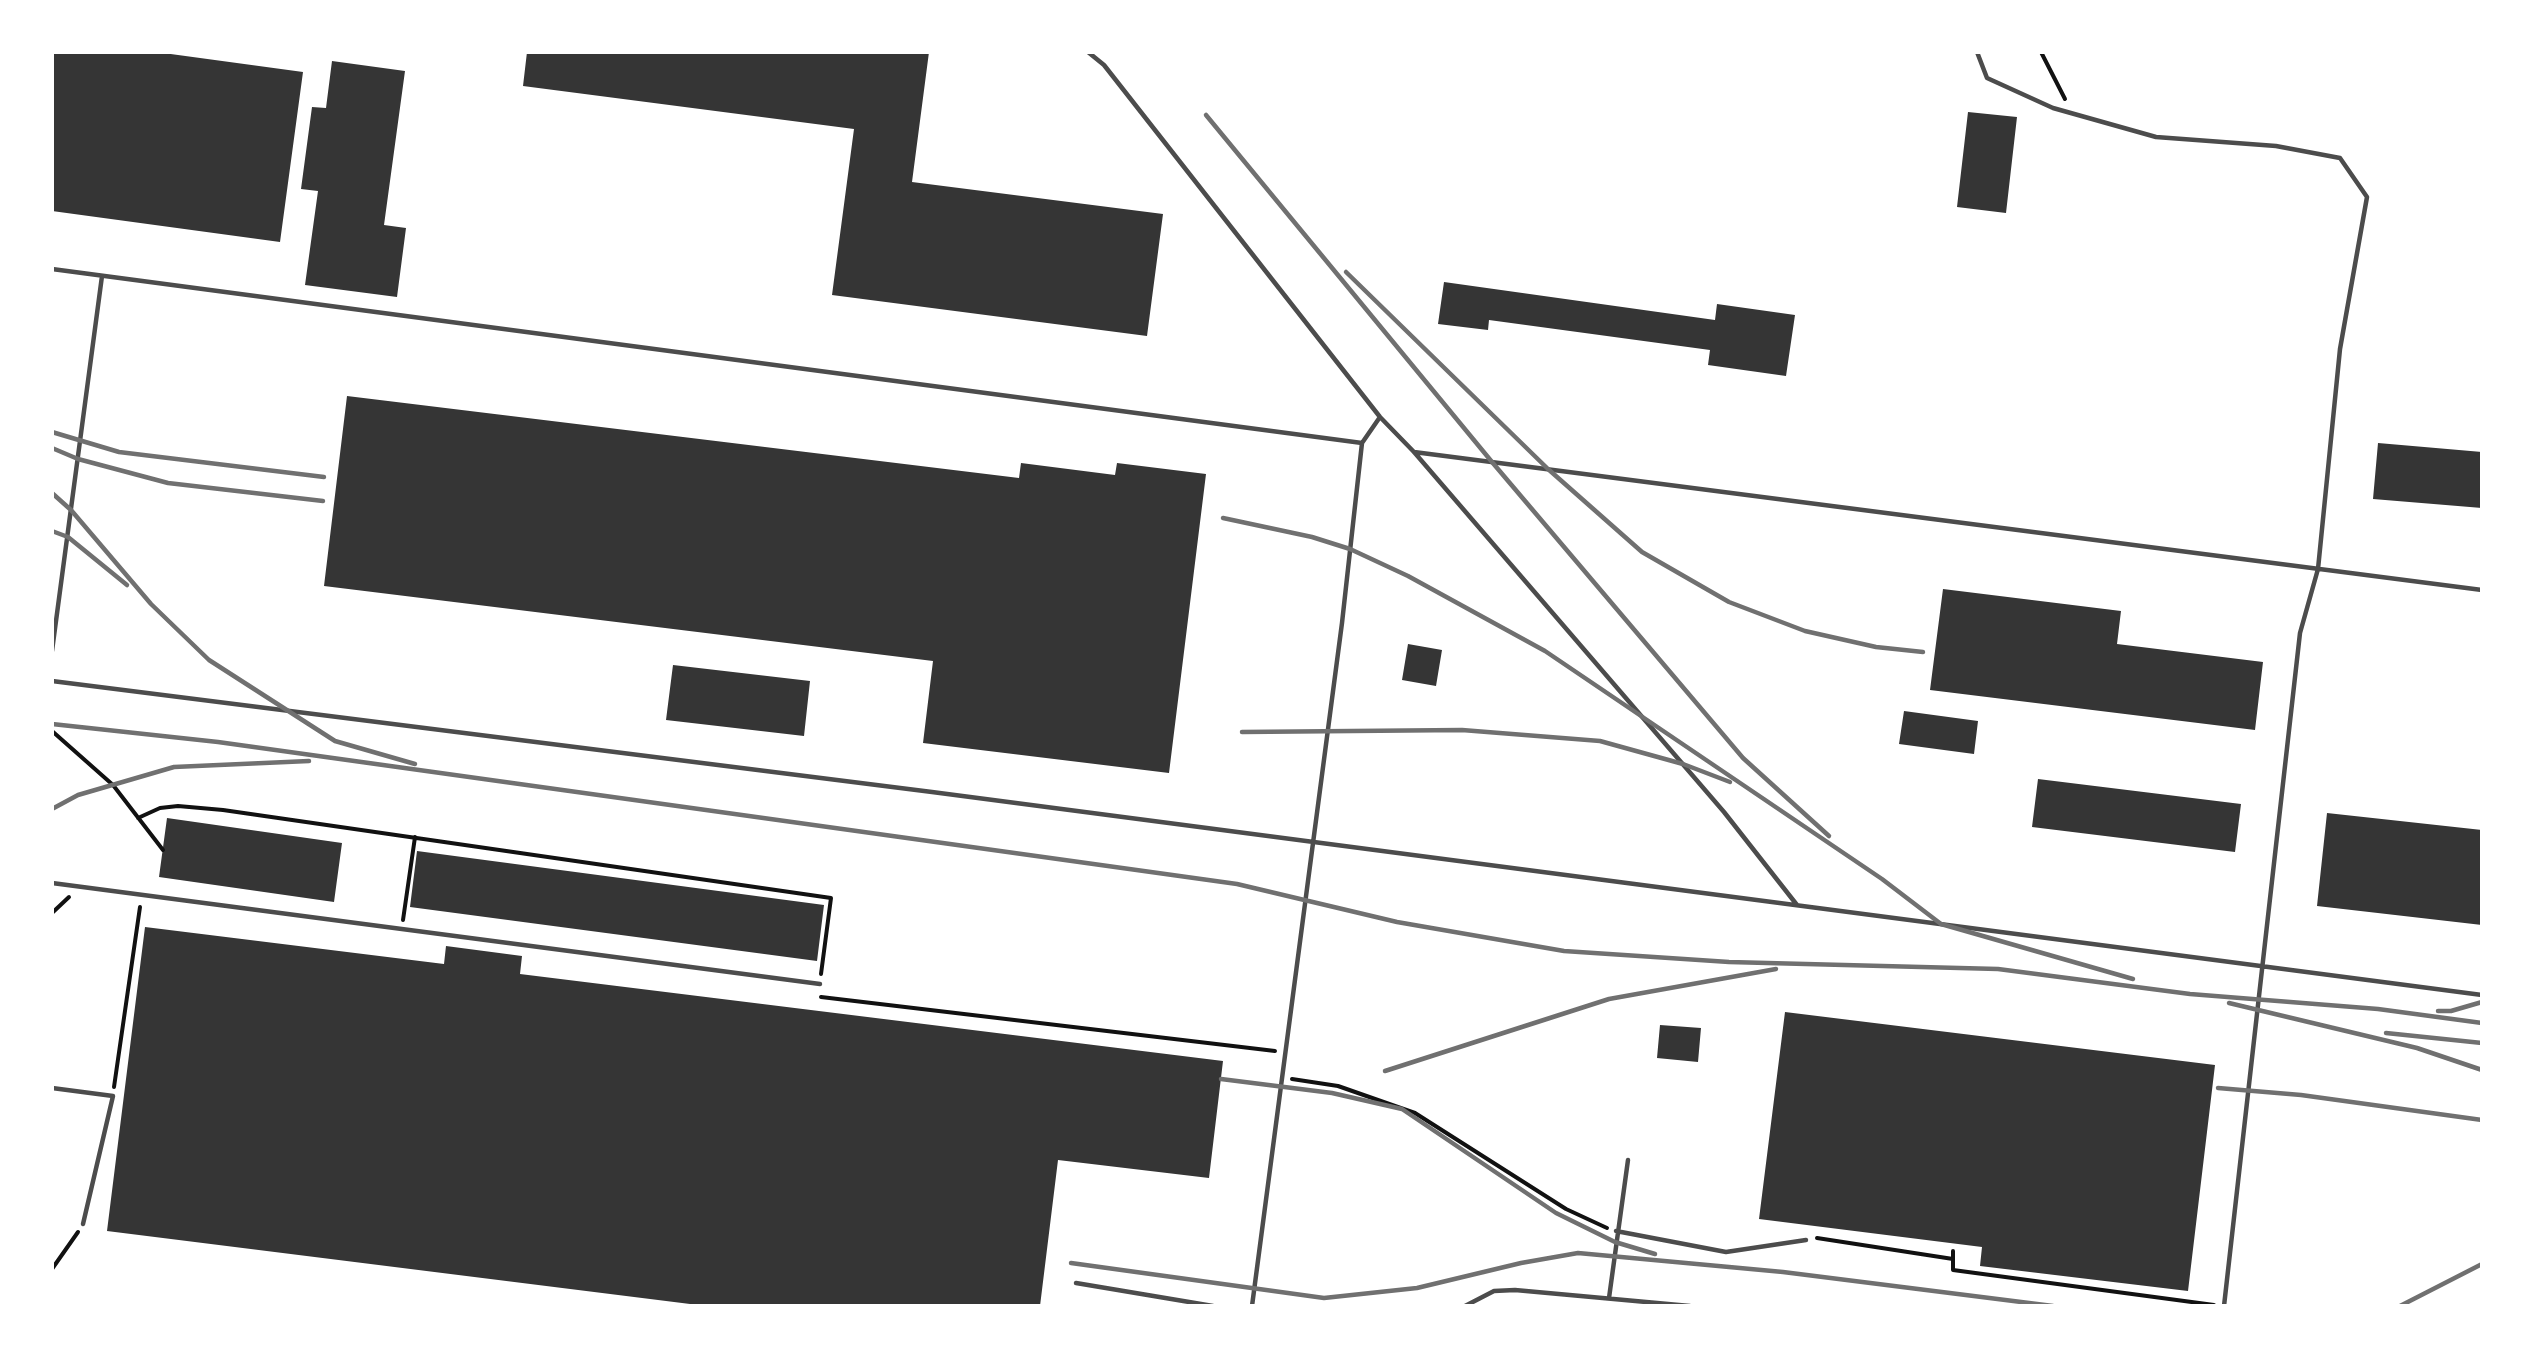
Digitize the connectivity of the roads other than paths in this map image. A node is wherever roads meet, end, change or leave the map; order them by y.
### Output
1 (1088, 52) edge
2 (1977, 52) edge
3 (52, 269) edge
4 (102, 276) junction
5 (1380, 417) junction
6 (1362, 443) junction
7 (1414, 452) junction
8 (2318, 569) junction
9 (2481, 590) edge
10 (52, 651) edge
11 (52, 681) edge
12 (1313, 842) junction
13 (52, 883) edge
14 (1797, 905) junction
15 (2264, 966) junction
16 (820, 984) road end
17 (2481, 995) edge
18 (52, 1088) edge
19 (1628, 1160) dead end
20 (84, 1224) road end
21 (1616, 1231) junction
22 (1806, 1240) road end
23 (1076, 1283) dead end
24 (1609, 1298) junction
25 (1213, 1305) edge
26 (1252, 1305) edge
27 (1465, 1305) edge
28 (1690, 1305) edge
29 (2224, 1305) edge

1 - 5 lane
2 - 8 lane
3 - 4 lane
4 - 6 lane
4 - 10 lane
5 - 6 lane
5 - 7 lane
6 - 12 lane
7 - 8 lane
7 - 14 lane
8 - 9 lane
8 - 15 lane
11 - 12 lane
12 - 14 lane
12 - 26 lane
13 - 16 lane
14 - 15 lane
15 - 17 lane
15 - 29 lane
18 - 20 lane
19 - 21 lane
21 - 22 lane
21 - 24 lane
23 - 25 lane
24 - 27 lane
24 - 28 lane

